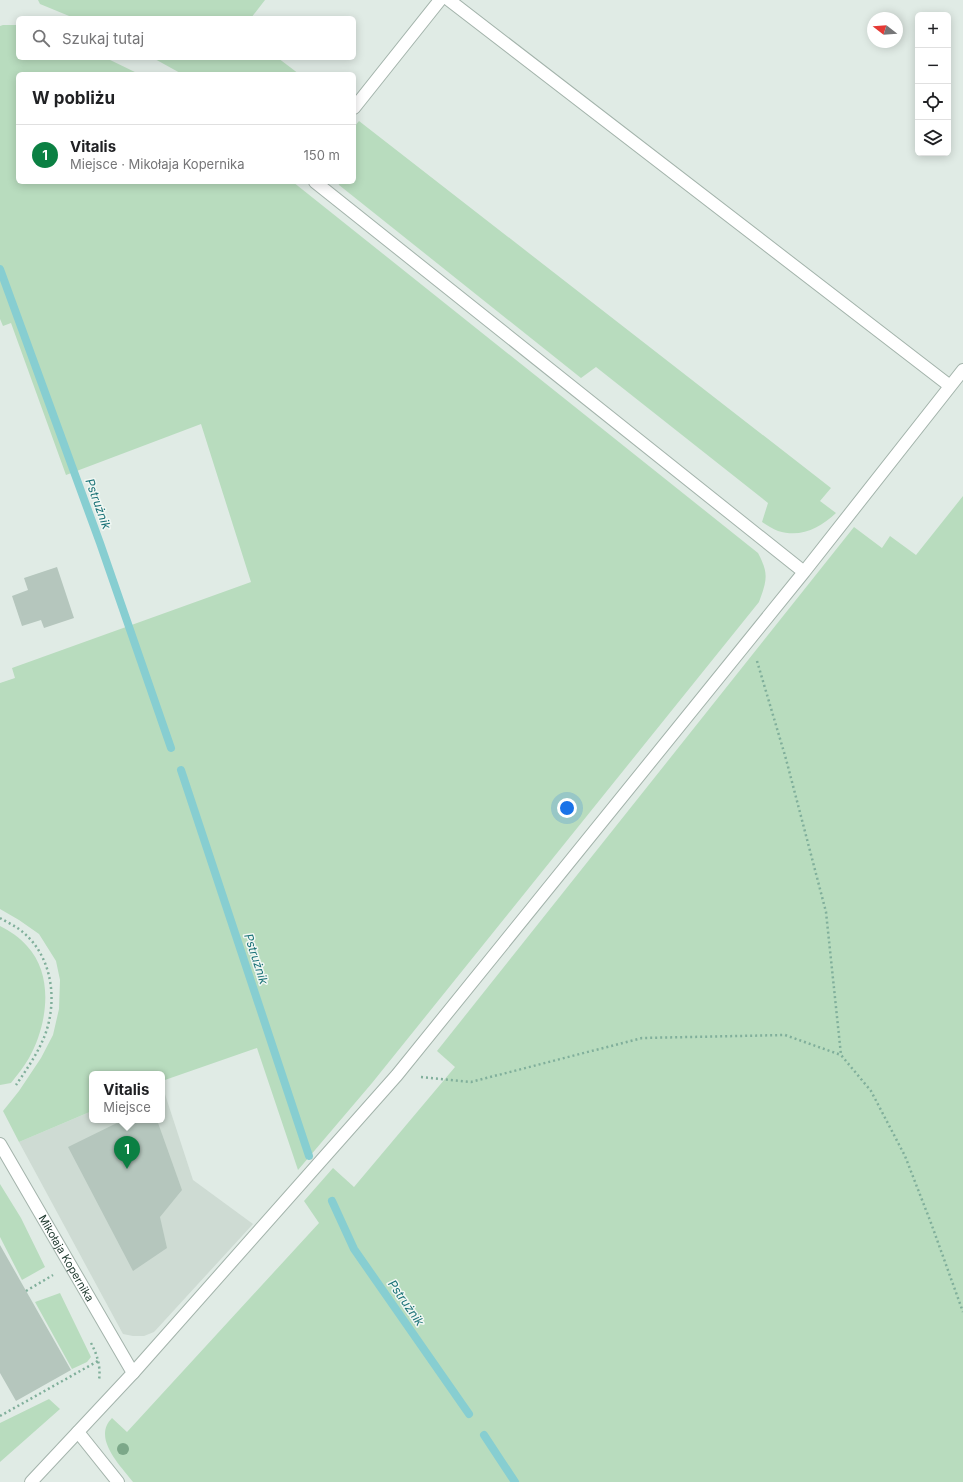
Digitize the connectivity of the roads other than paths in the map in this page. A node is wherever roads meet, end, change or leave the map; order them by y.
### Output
1 (440, 0) edge
2 (449, 0) edge
3 (356, 105) edge
4 (318, 184) edge
5 (963, 370) edge
6 (950, 386) junction
7 (804, 572) junction
8 (0, 1144) edge
9 (133, 1373) junction
10 (78, 1432) junction
11 (31, 1482) edge
12 (118, 1482) edge

1 - 3 street
2 - 6 street
4 - 7 street
5 - 6 street
6 - 7 street
7 - 9 street
8 - 9 street, Mikołaja Kopernika
9 - 10 street
10 - 11 street
10 - 12 street

